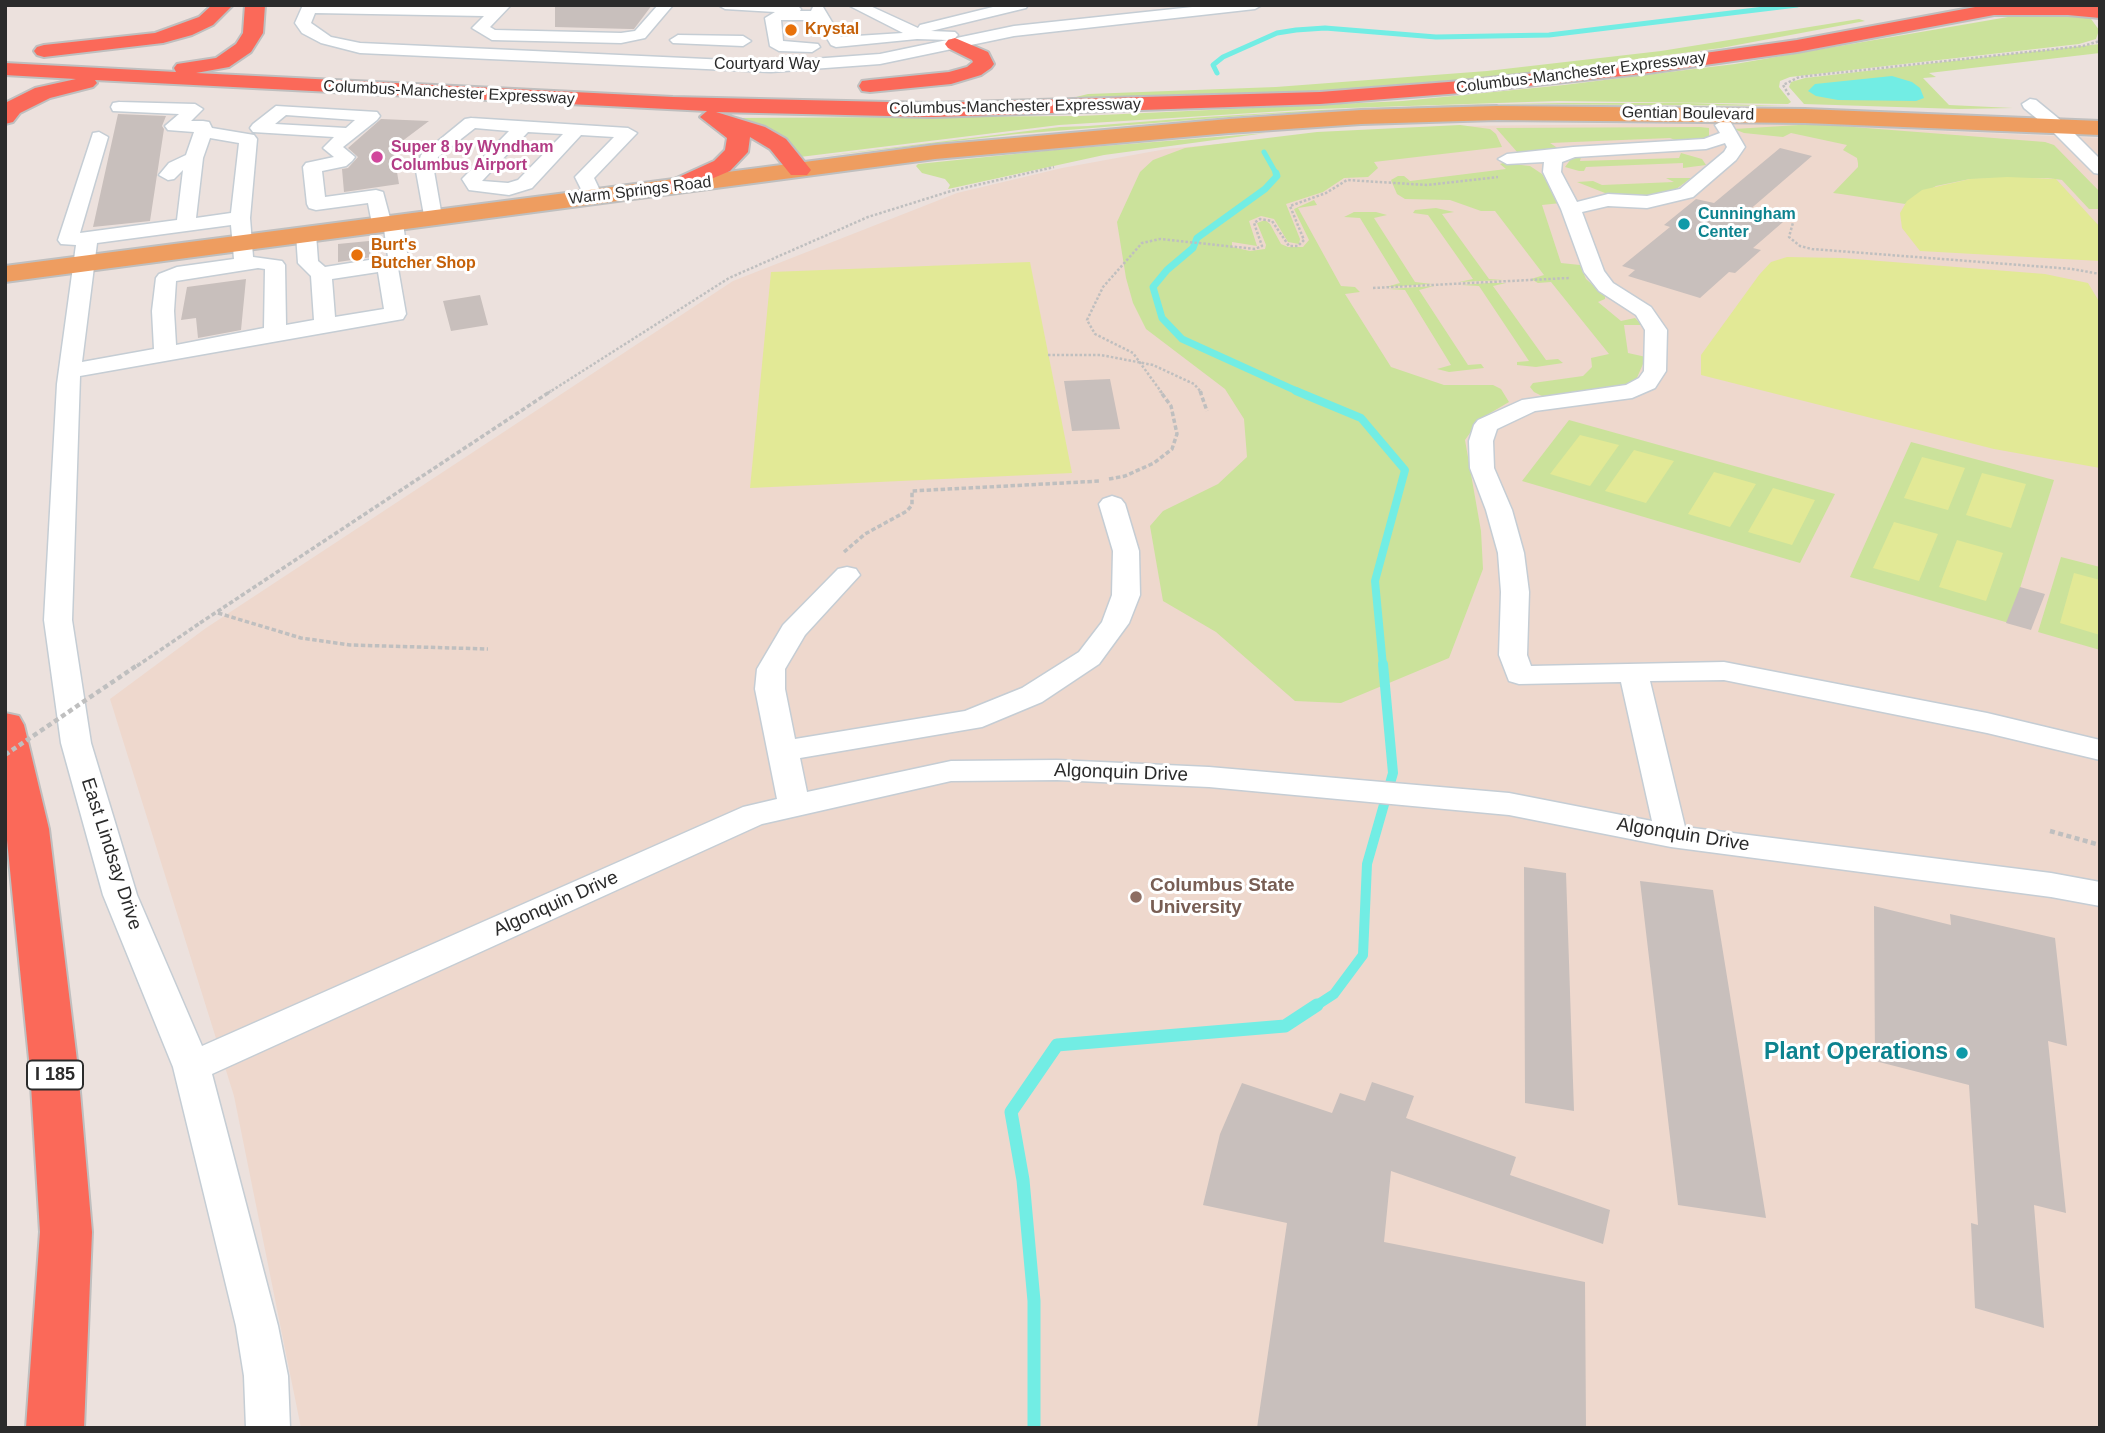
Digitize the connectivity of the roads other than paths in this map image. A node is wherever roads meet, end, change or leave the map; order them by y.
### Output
1 (224, 5) edge
2 (255, 5) edge
3 (666, 5) edge
4 (725, 5) edge
5 (855, 5) edge
6 (1021, 5) edge
7 (1255, 5) edge
8 (2019, 5) edge
9 (2095, 5) edge
10 (349, 6) edge
11 (310, 7) edge
12 (500, 9) edge
13 (821, 10) edge
14 (1989, 10) junction
15 (2100, 10) edge
16 (480, 28) junction
17 (1014, 31) junction
18 (916, 34) junction
19 (678, 40) dead end
20 (714, 41) junction
21 (743, 41) dead end
22 (836, 42) junction
23 (955, 44) junction
24 (812, 47) junction
25 (5, 51) edge
26 (35, 52) junction
27 (1581, 54) dead end
28 (222, 63) junction
29 (699, 64) junction
30 (839, 64) junction
31 (5, 69) edge
32 (80, 73) junction
33 (179, 78) junction
34 (814, 88) junction
35 (673, 104) junction
36 (2030, 104) dead end
37 (119, 107) dead end
38 (1716, 114) junction
39 (5, 117) edge
40 (721, 120) junction
41 (1276, 123) joint
42 (524, 126) junction
43 (2059, 127) junction
44 (2100, 128) edge
45 (577, 129) junction
46 (203, 131) junction
47 (350, 134) junction
48 (1730, 135) junction
49 (99, 137) dead end
50 (1677, 148) junction
51 (1561, 155) junction
52 (194, 158) junction
53 (1722, 163) junction
54 (2100, 169) edge
55 (799, 170) junction
56 (1554, 176) junction
57 (678, 186) junction
58 (190, 196) junction
59 (594, 197) junction
60 (1608, 200) junction
61 (1571, 209) junction
62 (240, 218) junction
63 (432, 218) junction
64 (387, 223) junction
65 (186, 225) junction
66 (306, 234) junction
67 (85, 251) junction
68 (243, 253) junction
69 (387, 269) junction
70 (5, 274) edge
71 (321, 278) junction
72 (325, 325) junction
73 (275, 332) junction
74 (165, 353) junction
75 (69, 371) junction
76 (1112, 504) dead end
77 (841, 567) road end
78 (1633, 672) junction
79 (5, 726) edge
80 (2100, 750) edge
81 (783, 751) junction
82 (794, 806) junction
83 (1671, 836) junction
84 (2100, 894) edge
85 (192, 1067) junction
86 (55, 1428) edge
87 (268, 1428) edge

1 - 26 highway
2 - 28 highway
3 - 16 street
4 - 13 street
5 - 18 street
6 - 18 street
7 - 17 street, Courtyard Way
8 - 14 highway, Columbus-Manchester Expressway
9 - 15 main road
10 - 11 street
10 - 12 street
10 - 16 street
11 - 29 street, Courtyard Way
12 - 16 street
13 - 22 street
13 - 24 street
14 - 15 highway
14 - 35 highway, Columbus-Manchester Expressway
17 - 18 street
17 - 23 street, Courtyard Way
18 - 22 street
19 - 20 street
20 - 21 street
20 - 29 street
22 - 24 street
23 - 30 street, Courtyard Way
23 - 34 highway
24 - 30 street
25 - 26 highway, Columbus-Manchester Expressway
26 - 28 highway, Columbus-Manchester Expressway
27 - 34 highway, Columbus-Manchester Expressway
28 - 32 highway
28 - 34 highway, Columbus-Manchester Expressway
29 - 30 street, Courtyard Way
31 - 32 highway, Columbus-Manchester Expressway
32 - 33 highway, Columbus-Manchester Expressway
33 - 35 highway, Columbus-Manchester Expressway
33 - 39 highway
35 - 40 highway
36 - 43 street
37 - 46 street
38 - 41 main road, Gentian Boulevard
38 - 43 main road, Gentian Boulevard
38 - 48 street
40 - 55 highway
40 - 57 highway
41 - 55 main road, Warm Springs Road
42 - 45 street
42 - 45 street
42 - 63 street
43 - 44 main road, Gentian Boulevard
43 - 54 street
45 - 59 street
46 - 52 street
46 - 62 street
47 - 47 street
47 - 64 street
48 - 50 street
48 - 53 street
49 - 67 street
50 - 51 street
50 - 53 street
51 - 56 street
51 - 56 street
52 - 58 street
52 - 58 street
53 - 60 street
55 - 57 main road, Warm Springs Road
56 - 60 street
56 - 61 street
57 - 59 main road, Warm Springs Road
58 - 65 street
59 - 63 main road, Warm Springs Road
60 - 61 street
61 - 78 street
62 - 65 street
62 - 68 street
63 - 64 main road, Warm Springs Road
64 - 66 main road, Warm Springs Road
64 - 69 street
65 - 67 street
66 - 68 main road, Warm Springs Road
66 - 71 street
67 - 68 main road, Warm Springs Road
67 - 70 main road, Warm Springs Road
67 - 75 street, East Lindsay Drive
68 - 73 street
68 - 74 street
69 - 71 street
69 - 72 street
71 - 72 street
72 - 73 street
73 - 74 street
74 - 75 street
75 - 85 street, East Lindsay Drive
76 - 81 street
77 - 81 street
78 - 80 street
78 - 83 street
79 - 86 highway, I 185
81 - 82 street
82 - 83 street, Algonquin Drive
82 - 85 street, Algonquin Drive
83 - 84 street, Algonquin Drive
85 - 87 street, East Lindsay Drive

